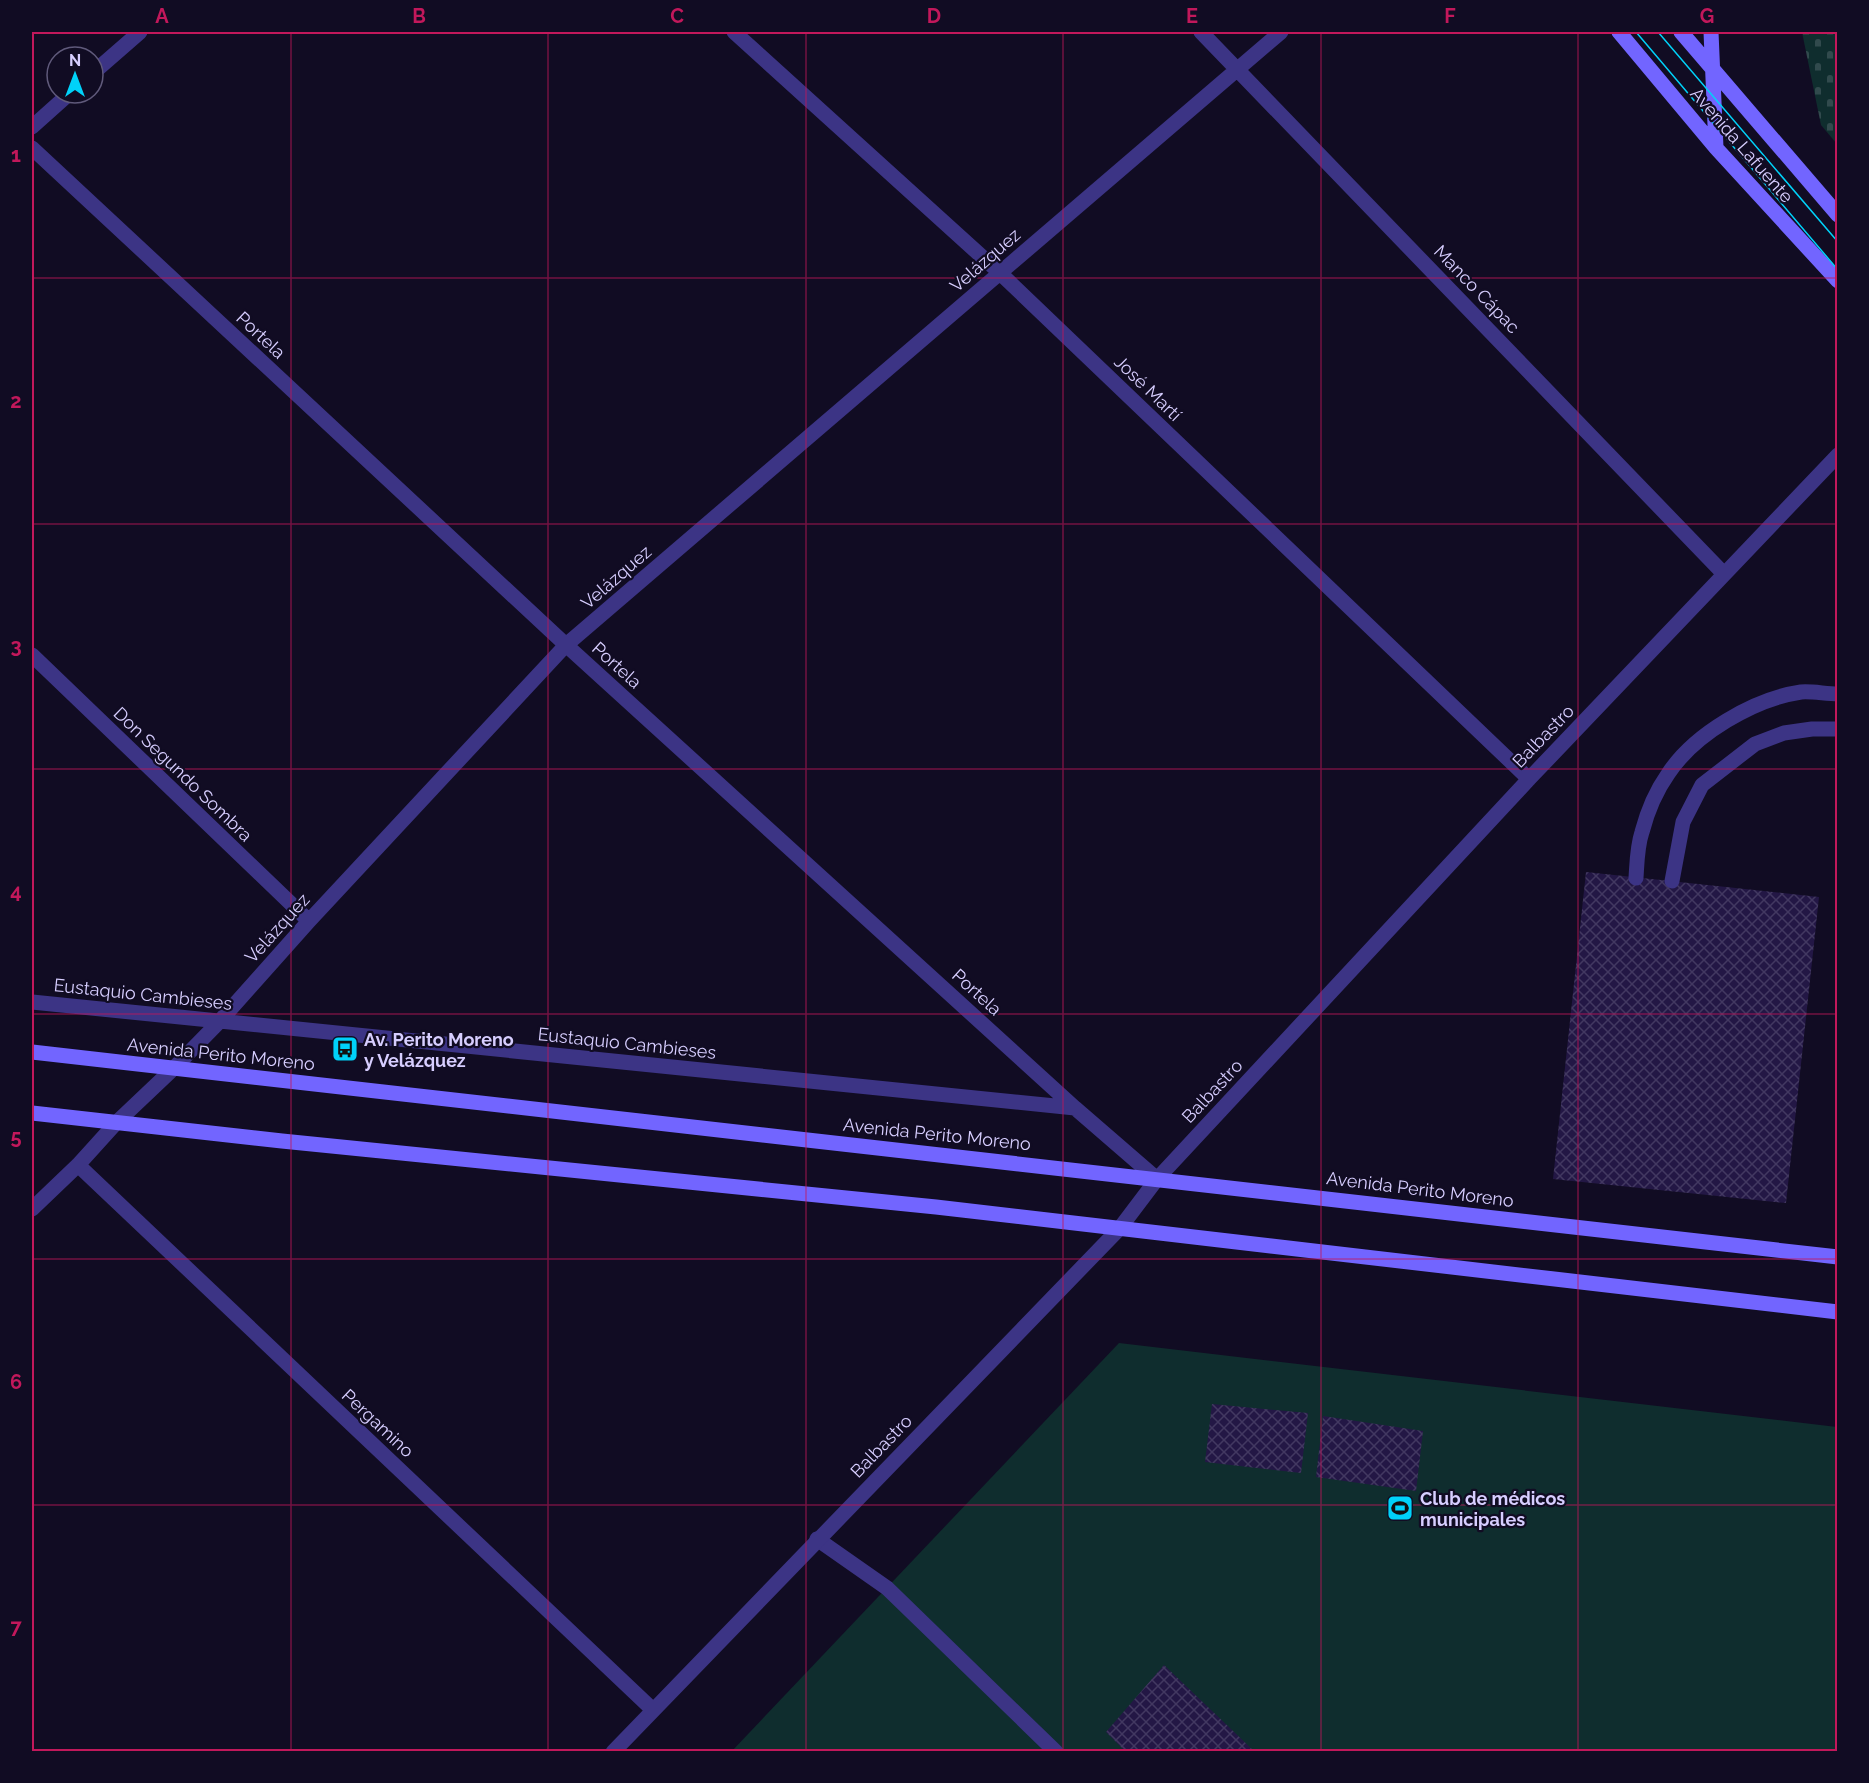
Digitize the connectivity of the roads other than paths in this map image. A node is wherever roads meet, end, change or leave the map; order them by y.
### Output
1 (140, 32) edge
2 (735, 32) edge
3 (1201, 32) edge
4 (1281, 32) edge
5 (1619, 32) edge
6 (1681, 32) edge
7 (1711, 32) edge
8 (105, 63) edge
9 (1713, 68) junction
10 (1238, 69) junction
11 (57, 105) edge
12 (32, 127) edge
13 (32, 148) edge
14 (1716, 148) junction
15 (1838, 215) edge
16 (999, 273) junction
17 (1838, 281) edge
18 (1838, 455) edge
19 (1724, 574) junction
20 (566, 645) junction
21 (32, 655) edge
22 (1838, 694) edge
23 (1838, 729) edge
24 (1529, 779) junction
25 (1635, 878) dead end
26 (1672, 881) dead end
27 (309, 921) junction
28 (32, 1002) edge
29 (219, 1022) junction
30 (32, 1052) edge
31 (174, 1068) junction
32 (1075, 1108) junction
33 (32, 1113) edge
34 (116, 1123) junction
35 (78, 1165) junction
36 (1157, 1179) junction
37 (32, 1209) edge
38 (1120, 1228) junction
39 (1838, 1257) edge
40 (1838, 1312) edge
41 (817, 1539) junction
42 (652, 1709) junction
43 (613, 1752) edge
44 (1056, 1752) edge

1 - 8 street
2 - 16 street, José Martí
3 - 10 street, Manco Cápac
4 - 10 street, Velázquez
5 - 14 main road, Avenida Lafuente
6 - 9 main road, Avenida Lafuente
7 - 9 main road
9 - 14 main road
9 - 15 main road, Avenida Lafuente
10 - 16 street, Velázquez
10 - 19 street, Manco Cápac
11 - 12 street
13 - 20 street, Portela
14 - 17 main road, Avenida Lafuente
16 - 20 street, Velázquez
16 - 24 street, José Martí
18 - 19 street, Balbastro
19 - 24 street, Balbastro
20 - 27 street, Velázquez
20 - 32 street, Portela
21 - 27 street, Don Segundo Sombra
22 - 25 street
23 - 26 street
24 - 36 street, Balbastro
27 - 29 street, Velázquez
28 - 29 street, Eustaquio Cambieses
29 - 31 street, Velázquez
29 - 32 street, Eustaquio Cambieses
30 - 31 main road, Avenida Perito Moreno
31 - 34 street, Velázquez
31 - 36 main road, Avenida Perito Moreno
32 - 36 street, Portela
33 - 34 main road
34 - 35 street, Velázquez
34 - 38 main road
35 - 37 street, Velázquez
35 - 42 street, Pergamino
36 - 38 street, Balbastro
36 - 39 main road, Avenida Perito Moreno
38 - 40 main road
38 - 41 street, Balbastro
41 - 42 street, Balbastro
41 - 44 street
42 - 43 street, Balbastro

